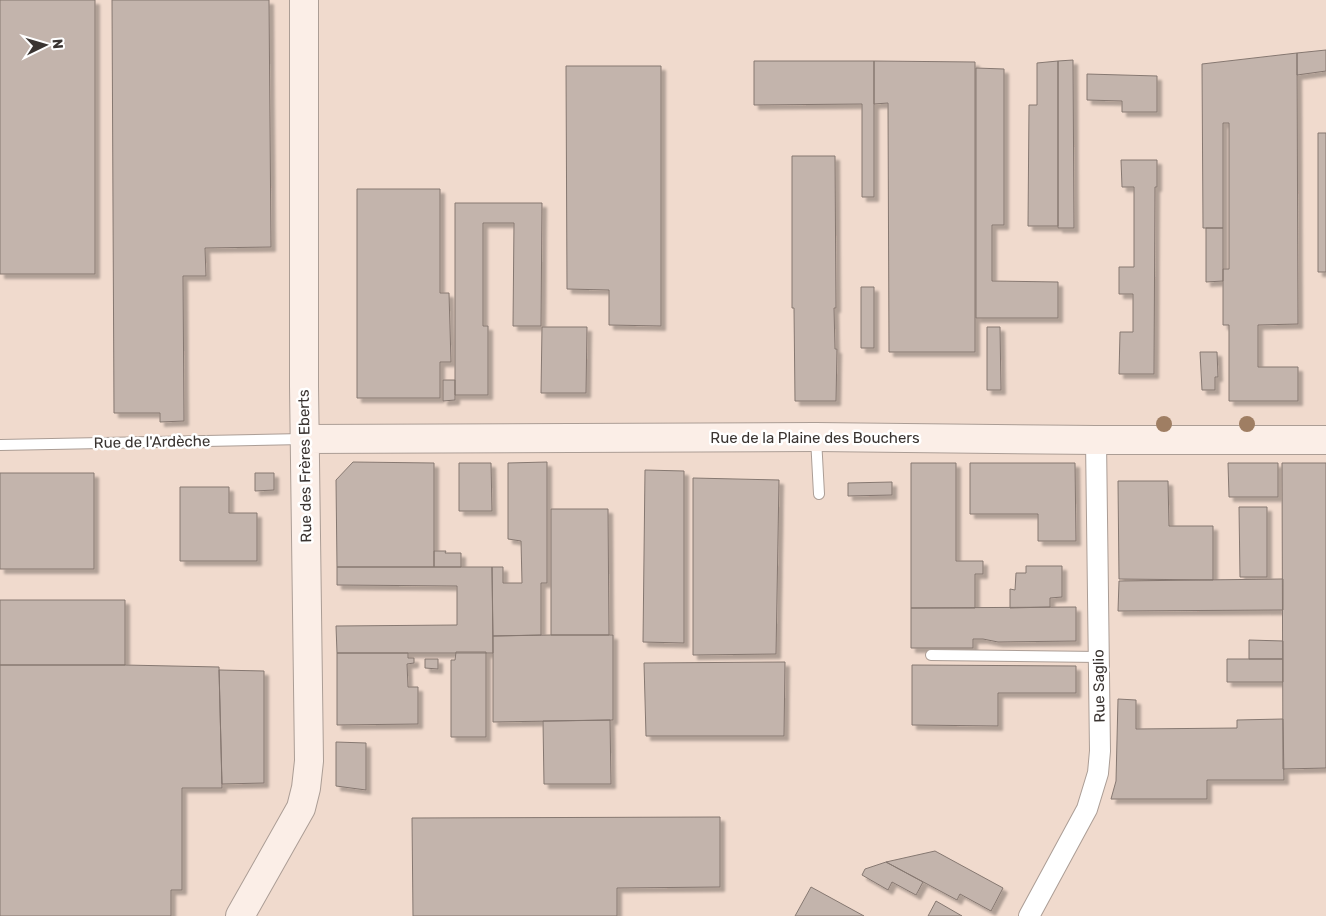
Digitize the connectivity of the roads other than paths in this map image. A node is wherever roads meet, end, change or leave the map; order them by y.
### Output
1 (304, 0) edge
2 (816, 437) junction
3 (304, 439) junction
4 (1096, 440) junction
5 (1326, 440) edge
6 (0, 445) edge
7 (818, 494) dead end
8 (931, 655) dead end
9 (1098, 657) junction
10 (240, 916) edge
11 (1029, 916) edge

1 - 3 street, Rue des Frères Eberts
2 - 3 street, Rue de la Plaine des Bouchers
2 - 4 street, Rue de la Plaine des Bouchers
2 - 7 lane
3 - 6 lane, Rue de l'Ardèche
3 - 10 street, Rue des Frères Eberts
4 - 5 street, Rue de la Plaine des Bouchers
4 - 9 street, Rue Saglio
8 - 9 lane
9 - 11 street, Rue Saglio

